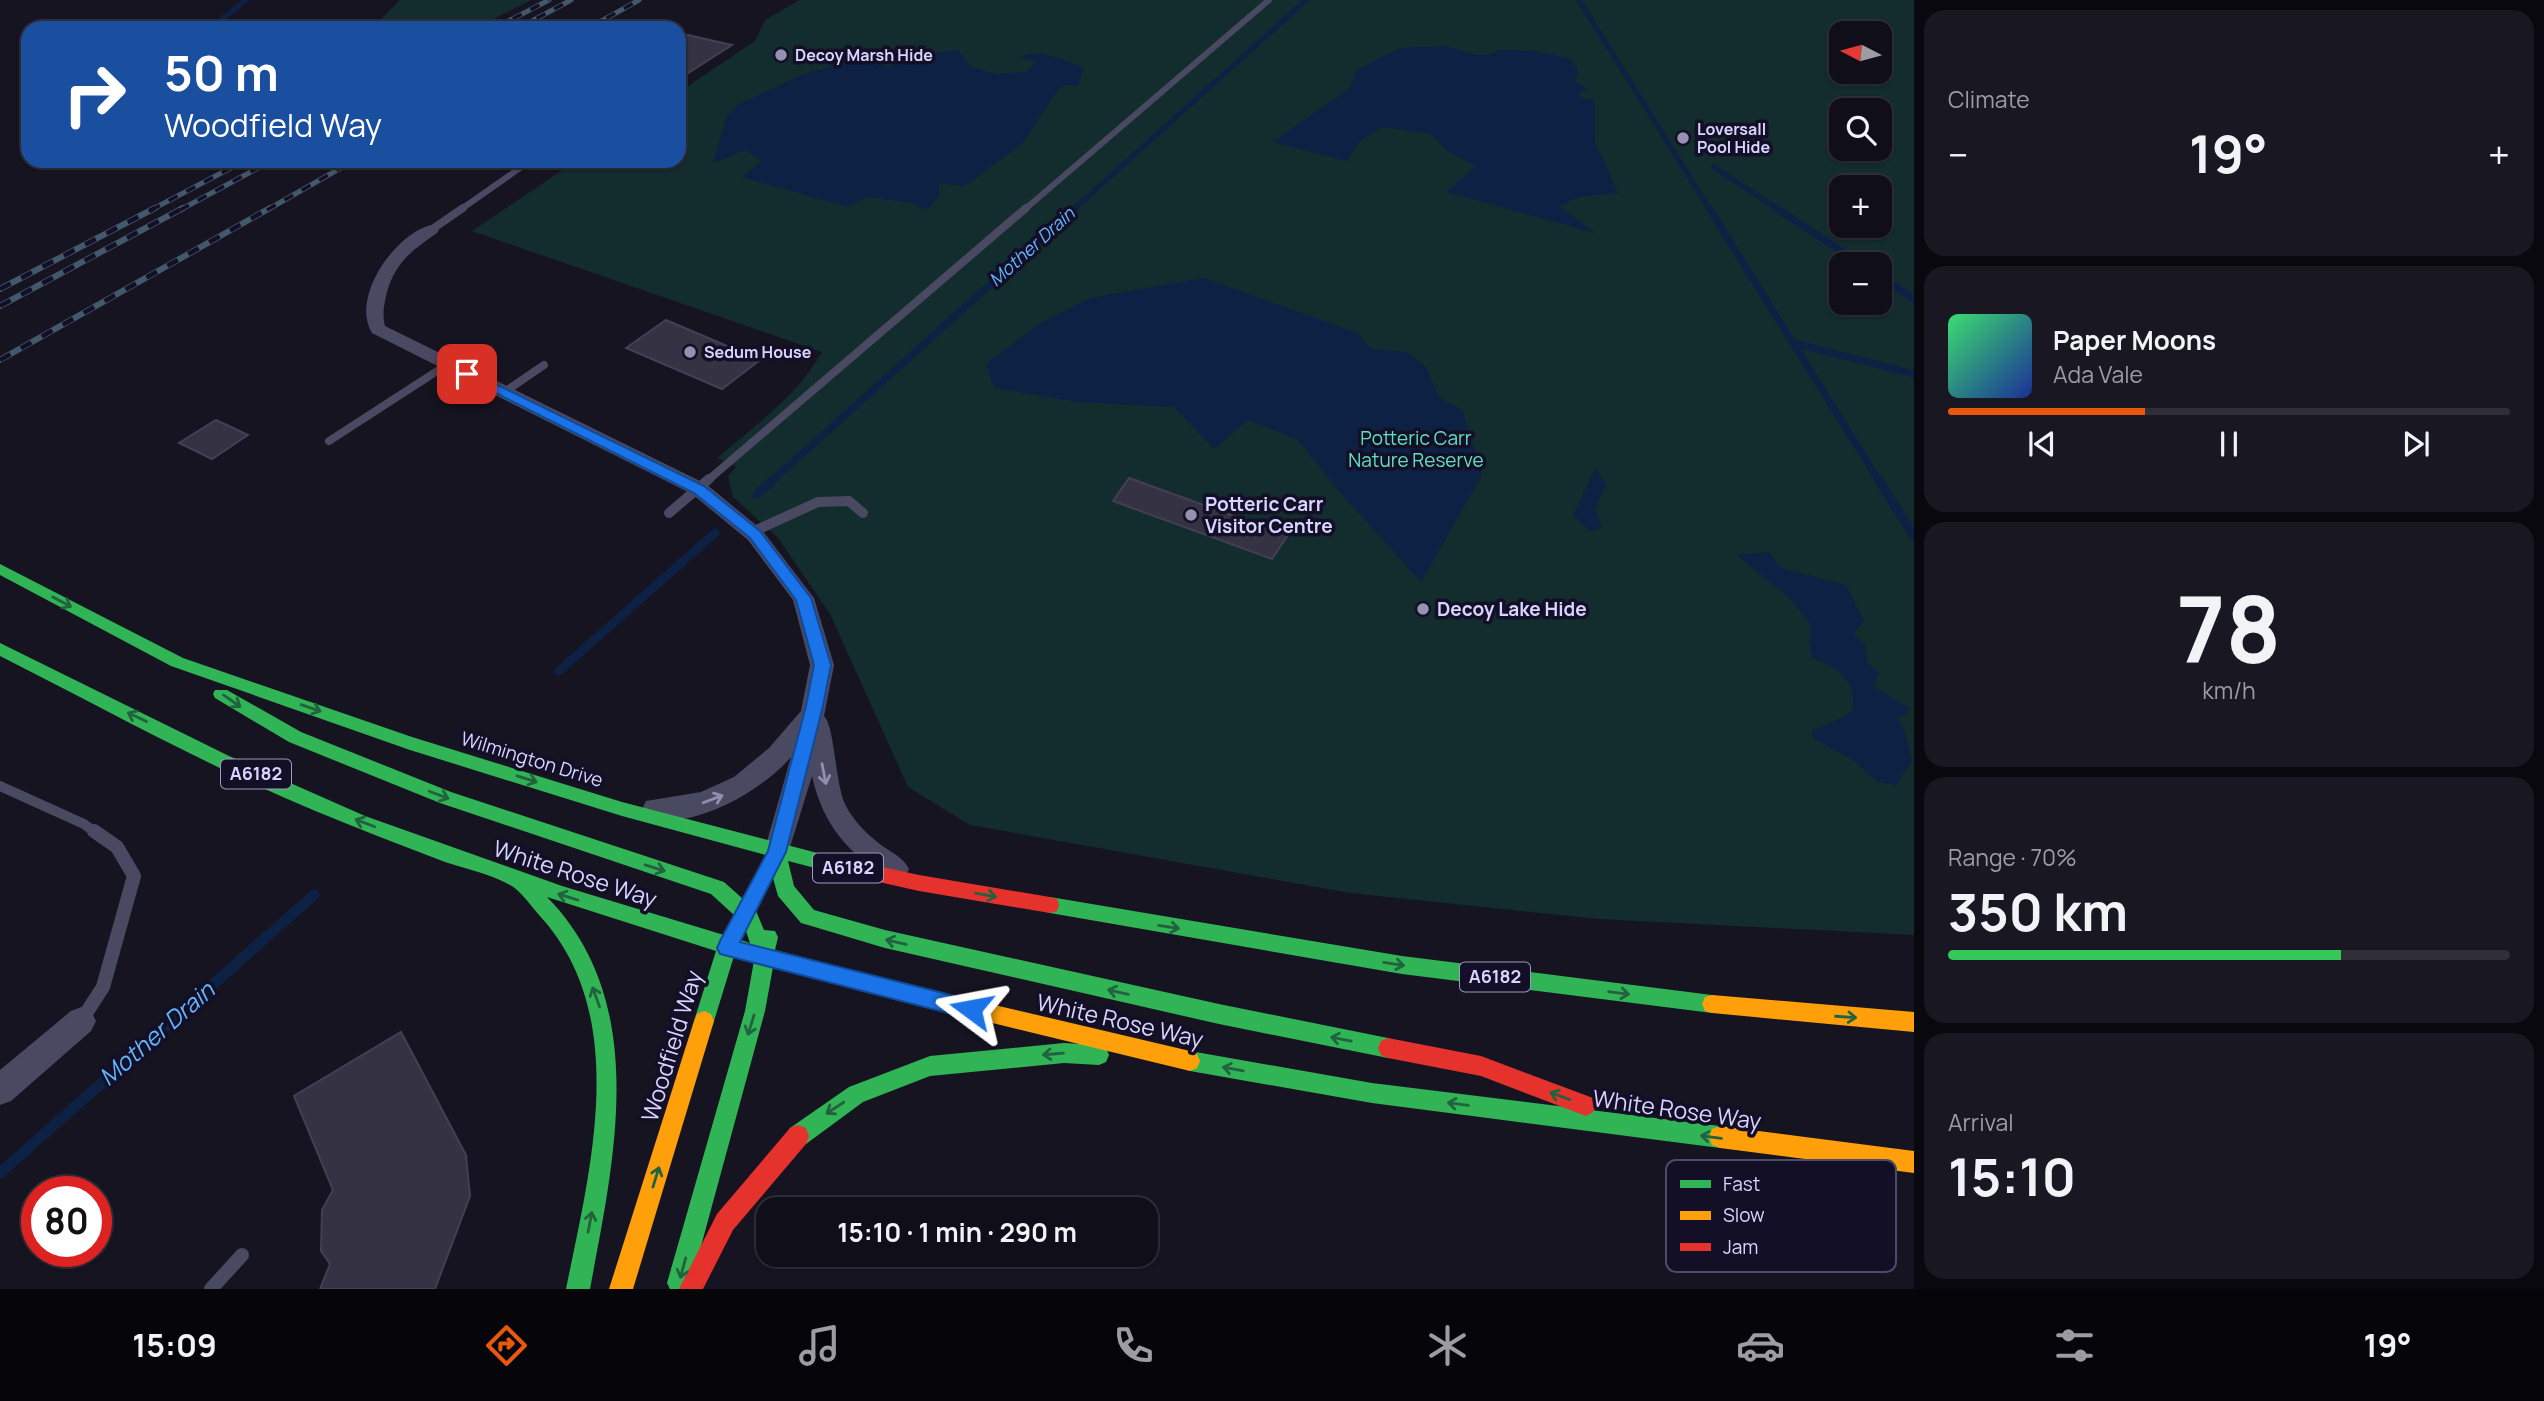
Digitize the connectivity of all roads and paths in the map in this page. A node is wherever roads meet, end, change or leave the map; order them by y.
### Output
1 (1269, 0) edge
2 (520, 168) edge
3 (432, 230) joint
4 (448, 364) junction
5 (544, 365) dead end
6 (503, 393) junction
7 (329, 441) dead end
8 (699, 489) junction
9 (669, 513) dead end
10 (863, 513) dead end
11 (752, 532) junction
12 (1, 570) edge
13 (0, 649) edge
14 (177, 662) junction
15 (815, 706) junction
16 (0, 786) edge
17 (622, 809) junction
18 (777, 852) junction
19 (520, 882) junction
20 (919, 883) junction
21 (746, 909) junction
22 (727, 948) junction
23 (766, 958) junction
24 (81, 1021) joint
25 (1914, 1021) edge
26 (1170, 1058) junction
27 (0, 1090) edge
28 (1647, 1128) junction
29 (1914, 1162) edge
30 (242, 1255) dead end
31 (211, 1289) edge
32 (578, 1289) edge
33 (621, 1289) edge
34 (678, 1289) edge
35 (691, 1289) edge

1 - 8 lane
2 - 3 lane
3 - 4 street
4 - 6 street
4 - 7 lane
5 - 6 lane
6 - 8 street
8 - 9 lane
8 - 11 street
10 - 11 lane
11 - 15 street
12 -> 14 main road, Wilmington Drive / A6182
19 -> 13 main road, White Rose Way / A6182
14 -> 17 main road, Wilmington Drive / A6182
14 -> 21 main road
17 -> 15 street
15 - 18 street
15 -> 20 street
16 - 24 lane
17 - 18 main road, Wilmington Drive / A6182
18 - 20 main road, Wilmington Drive / A6182
18 - 21 main road, Woodfield Way
18 - 23 main road
28 -> 18 main road
22 -> 19 main road, White Rose Way / A6182
32 -> 19 main road
20 -> 25 main road, Wilmington Drive / A6182
21 - 22 main road, Woodfield Way
21 - 23 main road
22 - 23 main road, White Rose Way / A6182
33 -> 22 main road, Woodfield Way
23 - 26 main road, White Rose Way / A6182
23 -> 34 main road
24 - 27 street
28 -> 26 main road, White Rose Way / A6182
26 -> 35 main road
29 -> 28 main road, White Rose Way / A6182
30 - 31 lane

